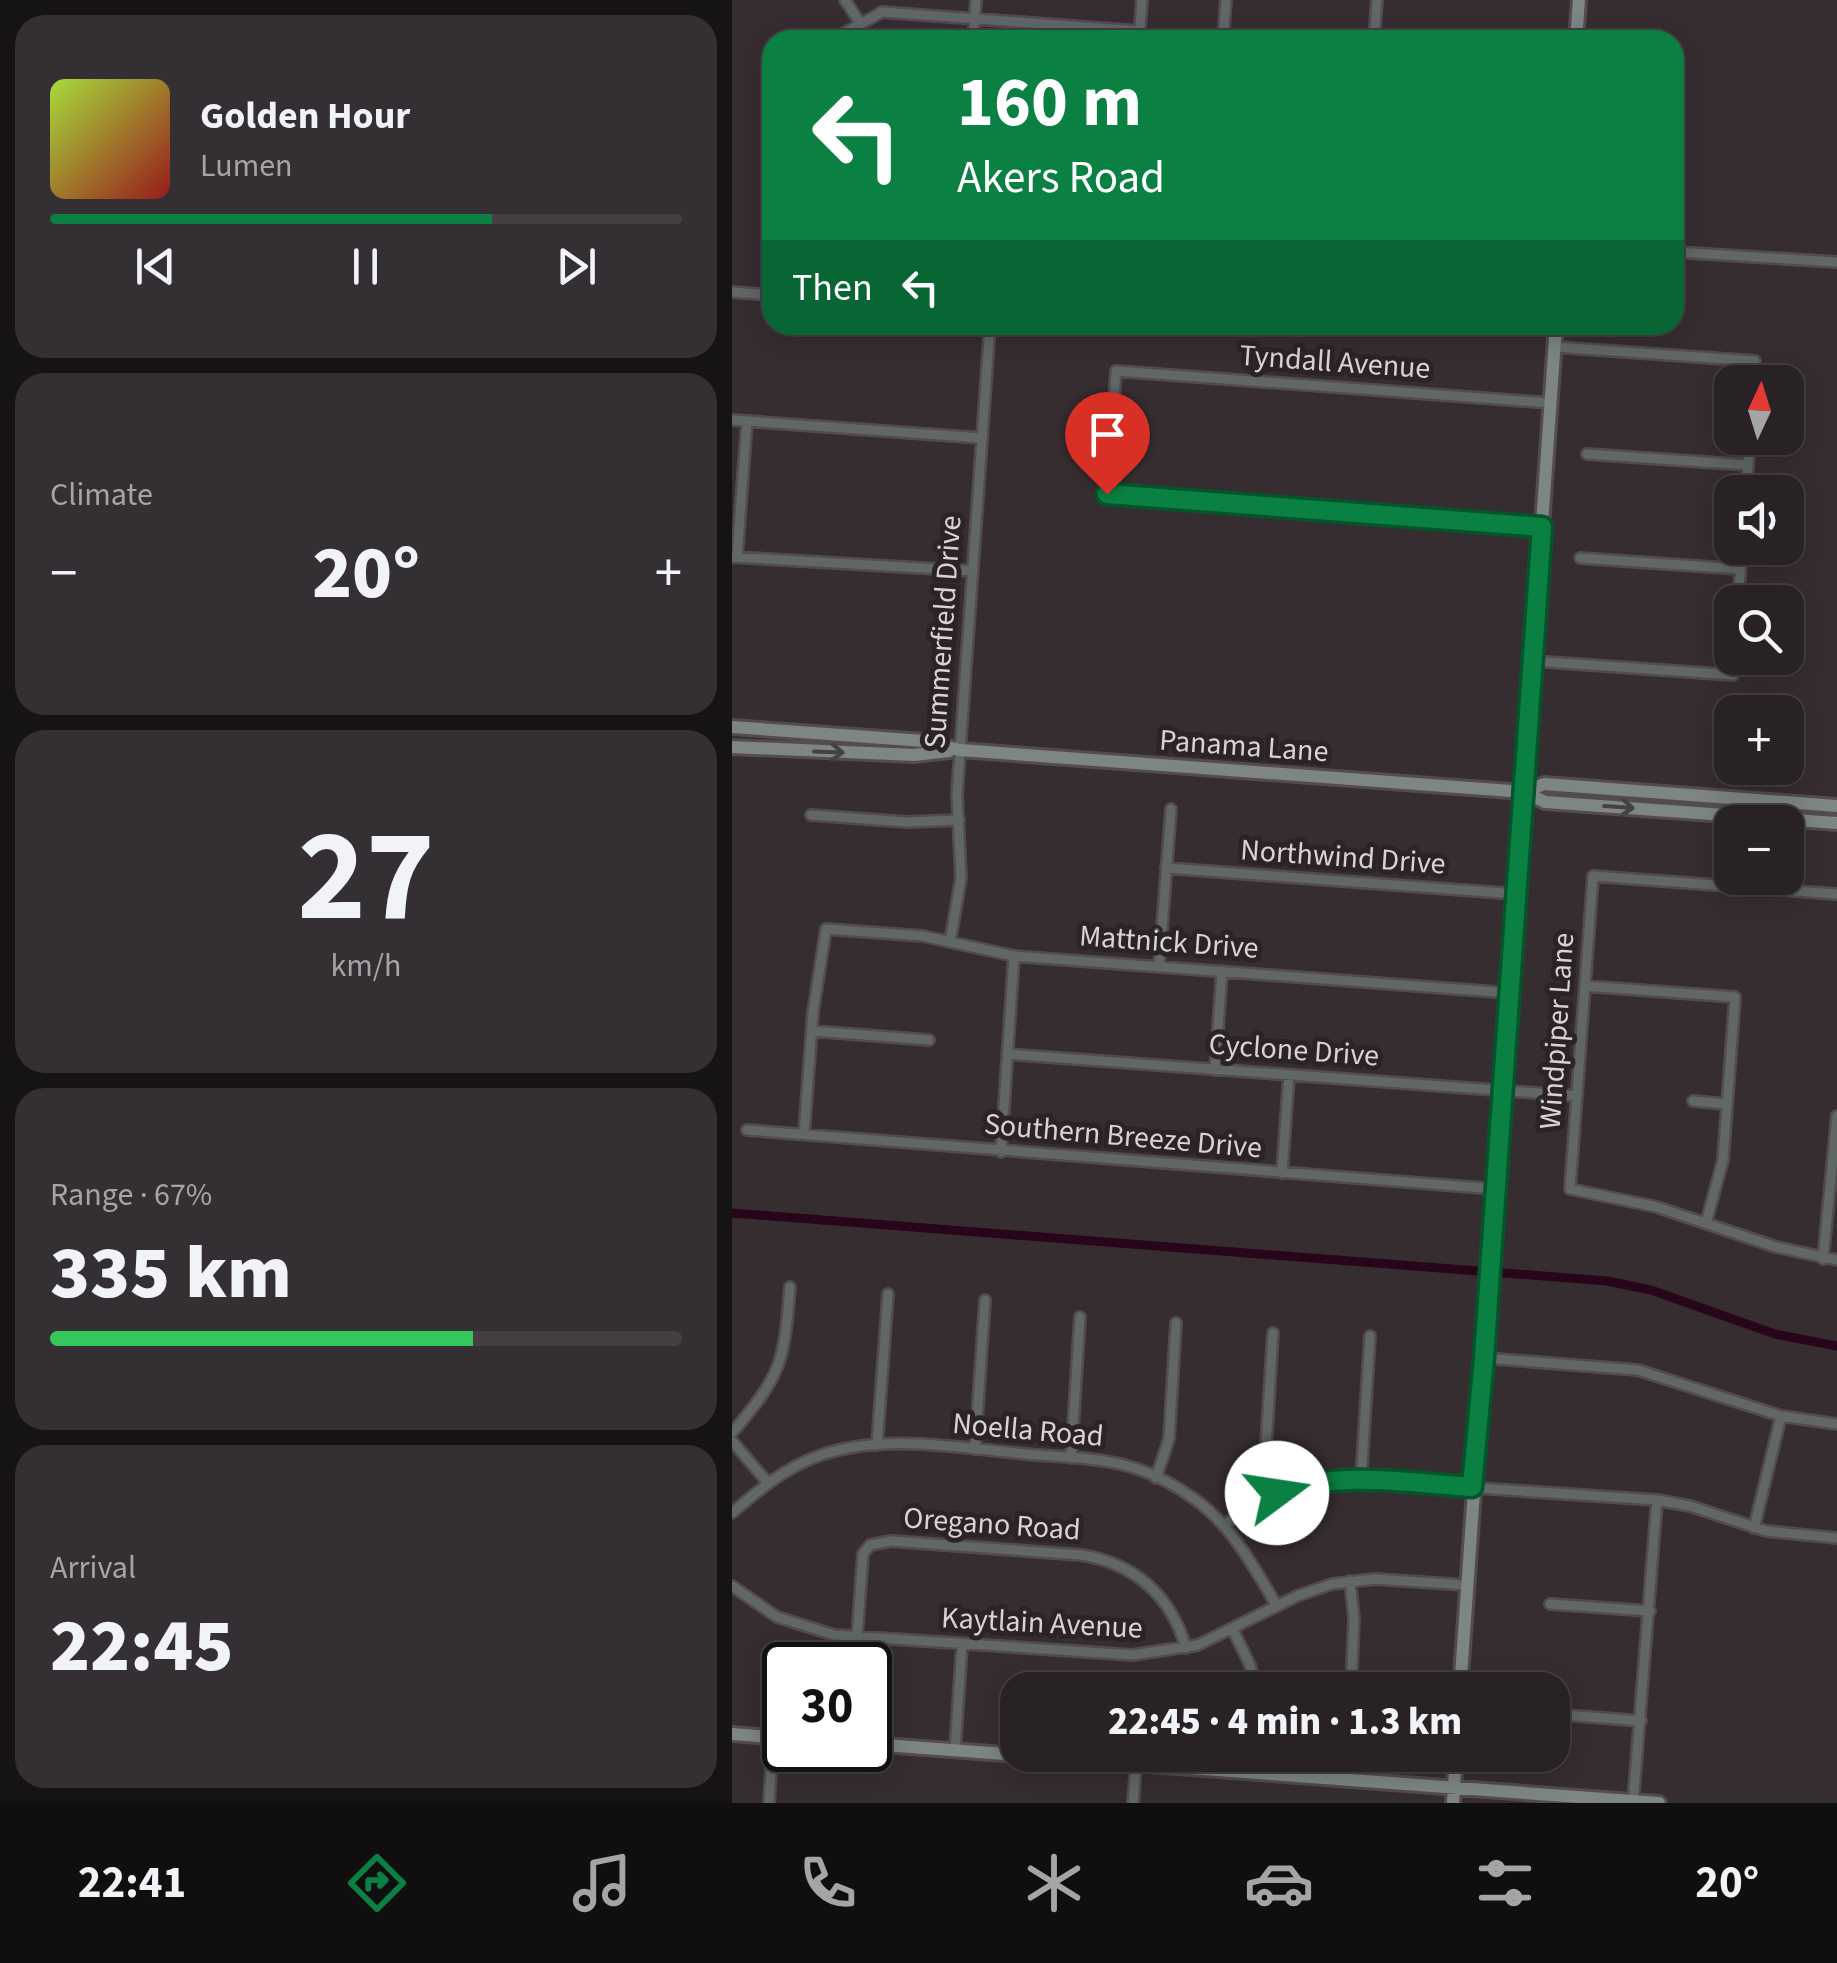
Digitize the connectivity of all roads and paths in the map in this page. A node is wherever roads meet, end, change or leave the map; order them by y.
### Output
1 (846, 0) edge
2 (976, 0) edge
3 (1142, 0) edge
4 (1226, 0) edge
5 (1376, 0) edge
6 (1579, 0) edge
7 (975, 18) junction
8 (860, 22) junction
9 (1064, 25) junction
10 (848, 30) edge
11 (974, 30) edge
12 (1064, 30) edge
13 (1102, 30) edge
14 (1139, 30) edge
15 (1224, 30) edge
16 (1374, 30) edge
17 (1577, 30) edge
18 (1684, 253) edge
19 (1836, 262) edge
20 (732, 292) edge
21 (762, 294) edge
22 (989, 335) edge
23 (1556, 335) edge
24 (1555, 347) junction
25 (1755, 365) edge
26 (1551, 404) junction
27 (732, 420) edge
28 (747, 422) junction
29 (982, 438) junction
30 (1587, 454) dead end
31 (1749, 455) edge
32 (1748, 465) junction
33 (1747, 475) edge
34 (1542, 527) junction
35 (735, 557) edge
36 (1580, 558) dead end
37 (1740, 565) edge
38 (1740, 569) junction
39 (972, 571) junction
40 (1739, 585) edge
41 (1533, 661) junction
42 (1714, 674) edge
43 (733, 728) edge
44 (808, 732) junction
45 (736, 748) edge
46 (960, 750) junction
47 (1524, 792) junction
48 (1836, 806) edge
49 (1804, 808) edge
50 (1171, 809) dead end
51 (812, 815) dead end
52 (1714, 816) edge
53 (960, 820) junction
54 (1804, 822) edge
55 (1836, 823) edge
56 (1166, 868) junction
57 (1714, 881) edge
58 (1804, 889) edge
59 (1516, 894) junction
60 (1836, 894) edge
61 (950, 942) junction
62 (1014, 956) junction
63 (1159, 966) junction
64 (1222, 971) junction
65 (1585, 986) junction
66 (1510, 993) junction
67 (812, 1031) junction
68 (929, 1040) dead end
69 (1007, 1054) junction
70 (1214, 1070) junction
71 (1290, 1075) junction
72 (1503, 1091) junction
73 (1577, 1096) junction
74 (1692, 1101) dead end
75 (1727, 1104) junction
76 (1836, 1116) edge
77 (747, 1130) dead end
78 (804, 1134) junction
79 (1000, 1152) junction
80 (1282, 1173) junction
81 (1496, 1189) junction
82 (1706, 1223) junction
83 (1823, 1258) junction
84 (1836, 1260) edge
85 (790, 1287) dead end
86 (888, 1294) dead end
87 (985, 1300) dead end
88 (1080, 1316) dead end
89 (1176, 1323) dead end
90 (1273, 1333) dead end
91 (1370, 1336) dead end
92 (1484, 1358) junction
93 (1781, 1416) junction
94 (1836, 1424) edge
95 (732, 1433) edge
96 (732, 1441) edge
97 (877, 1445) junction
98 (975, 1449) junction
99 (1071, 1458) junction
100 (1156, 1478) junction
101 (1360, 1480) junction
102 (768, 1483) junction
103 (1472, 1487) junction
104 (1277, 1493) junction
105 (1658, 1500) junction
106 (732, 1512) edge
107 (1224, 1525) junction
108 (1754, 1528) junction
109 (1836, 1538) edge
110 (1350, 1581) junction
111 (1466, 1585) junction
112 (732, 1586) edge
113 (1550, 1604) dead end
114 (1276, 1606) junction
115 (1650, 1611) junction
116 (1233, 1630) junction
117 (857, 1637) junction
118 (962, 1645) junction
119 (1186, 1648) junction
120 (1352, 1668) dead end
121 (1252, 1672) edge
122 (1461, 1672) edge
123 (1570, 1715) edge
124 (1642, 1721) junction
125 (732, 1734) edge
126 (762, 1736) edge
127 (892, 1746) edge
128 (955, 1750) junction
129 (1000, 1753) edge
130 (773, 1772) edge
131 (1135, 1772) edge
132 (1244, 1772) edge
133 (1455, 1772) edge
134 (1257, 1773) joint
135 (1454, 1788) junction
136 (1633, 1802) edge
137 (768, 1803) edge
138 (1133, 1803) edge
139 (1453, 1803) edge
140 (1659, 1803) edge

1 - 8 street
2 - 7 street
3 - 14 street
4 - 15 street
5 - 16 street
6 - 17 street
7 - 8 street
7 - 9 street
7 - 11 street
8 - 10 street
9 - 12 street
9 - 13 street
18 - 19 street
20 - 21 street
22 - 29 street, Summerfield Drive
23 - 24 street
24 - 25 street
24 - 26 street
26 - 34 street
26 - 34 street, Tyndall Avenue
27 - 28 street
28 - 29 street
28 - 35 street
29 - 39 street, Summerfield Drive
30 - 32 street
31 - 32 street
32 - 33 street
34 - 41 street
35 - 39 street
36 - 38 street
37 - 38 street
38 - 40 street
39 - 46 street, Summerfield Drive
41 - 42 street
41 - 47 street
43 - 44 street, Panama Lane
44 - 45 street
44 - 46 street, Panama Lane
45 -> 46 street, Panama Lane
46 - 47 street, Panama Lane
46 - 53 street, Summerfield Drive
47 - 48 street, Panama Lane
47 -> 52 street, Panama Lane
47 - 59 street
48 - 49 street
50 - 56 street
51 - 53 street
53 - 61 street, Summerfield Drive
54 - 55 street, Panama Lane
56 - 59 street, Northwind Drive
56 - 63 street
57 - 65 street, Windpiper Lane
58 - 60 street
59 - 66 street
61 - 62 street, Mattnick Drive
61 - 67 street, Mattnick Drive
62 - 63 street, Mattnick Drive
62 - 69 street
63 - 64 street, Mattnick Drive
64 - 66 street, Mattnick Drive
64 - 70 street
65 - 73 street, Windpiper Lane
65 - 75 street
66 - 72 street
67 - 68 street
67 - 78 street
69 - 70 street, Cyclone Drive
69 - 79 street
70 - 71 street, Cyclone Drive
71 - 72 street, Cyclone Drive
71 - 80 street
72 - 73 street, Cyclone Drive
72 - 81 street
73 - 82 street, Windpiper Lane
74 - 75 street
75 - 82 street
76 - 83 street
77 - 78 street, Southern Breeze Drive
78 - 79 street, Southern Breeze Drive
79 - 80 street, Southern Breeze Drive
80 - 81 street, Southern Breeze Drive
81 - 92 street
82 - 83 street
83 - 84 street
85 - 95 street
86 - 97 street
87 - 98 street
88 - 99 street
89 - 100 street
90 - 104 street
91 - 101 street
92 - 93 street
92 - 103 street
93 - 94 street
93 - 108 street
96 - 102 street
97 - 98 street, Noella Road
97 - 102 street, Noella Road
98 - 99 street, Noella Road
99 - 100 street, Noella Road
100 - 107 street, Noella Road
101 - 103 street
101 - 104 street
102 - 106 street, Noella Road
103 - 105 street
103 - 111 street
104 - 107 street
105 - 108 street
105 - 115 street
107 - 114 street, Noella Road
108 - 109 street
110 - 111 street, Kaytlain Avenue
110 - 114 street, Kaytlain Avenue
110 - 120 street
111 - 122 street
112 - 117 street, Kaytlain Avenue
113 - 115 street
114 - 116 street, Kaytlain Avenue
115 - 124 street
116 - 119 street, Kaytlain Avenue
116 - 121 street
117 - 118 street, Kaytlain Avenue
117 - 119 street, Oregano Road
118 - 119 street, Kaytlain Avenue
118 - 128 street
123 - 124 street
124 - 136 street
125 - 126 street
127 - 128 street
128 - 129 street
130 - 137 street
131 - 138 street
132 - 134 street
133 - 135 street
134 - 135 street
135 - 136 street
135 - 139 street
136 - 140 street

